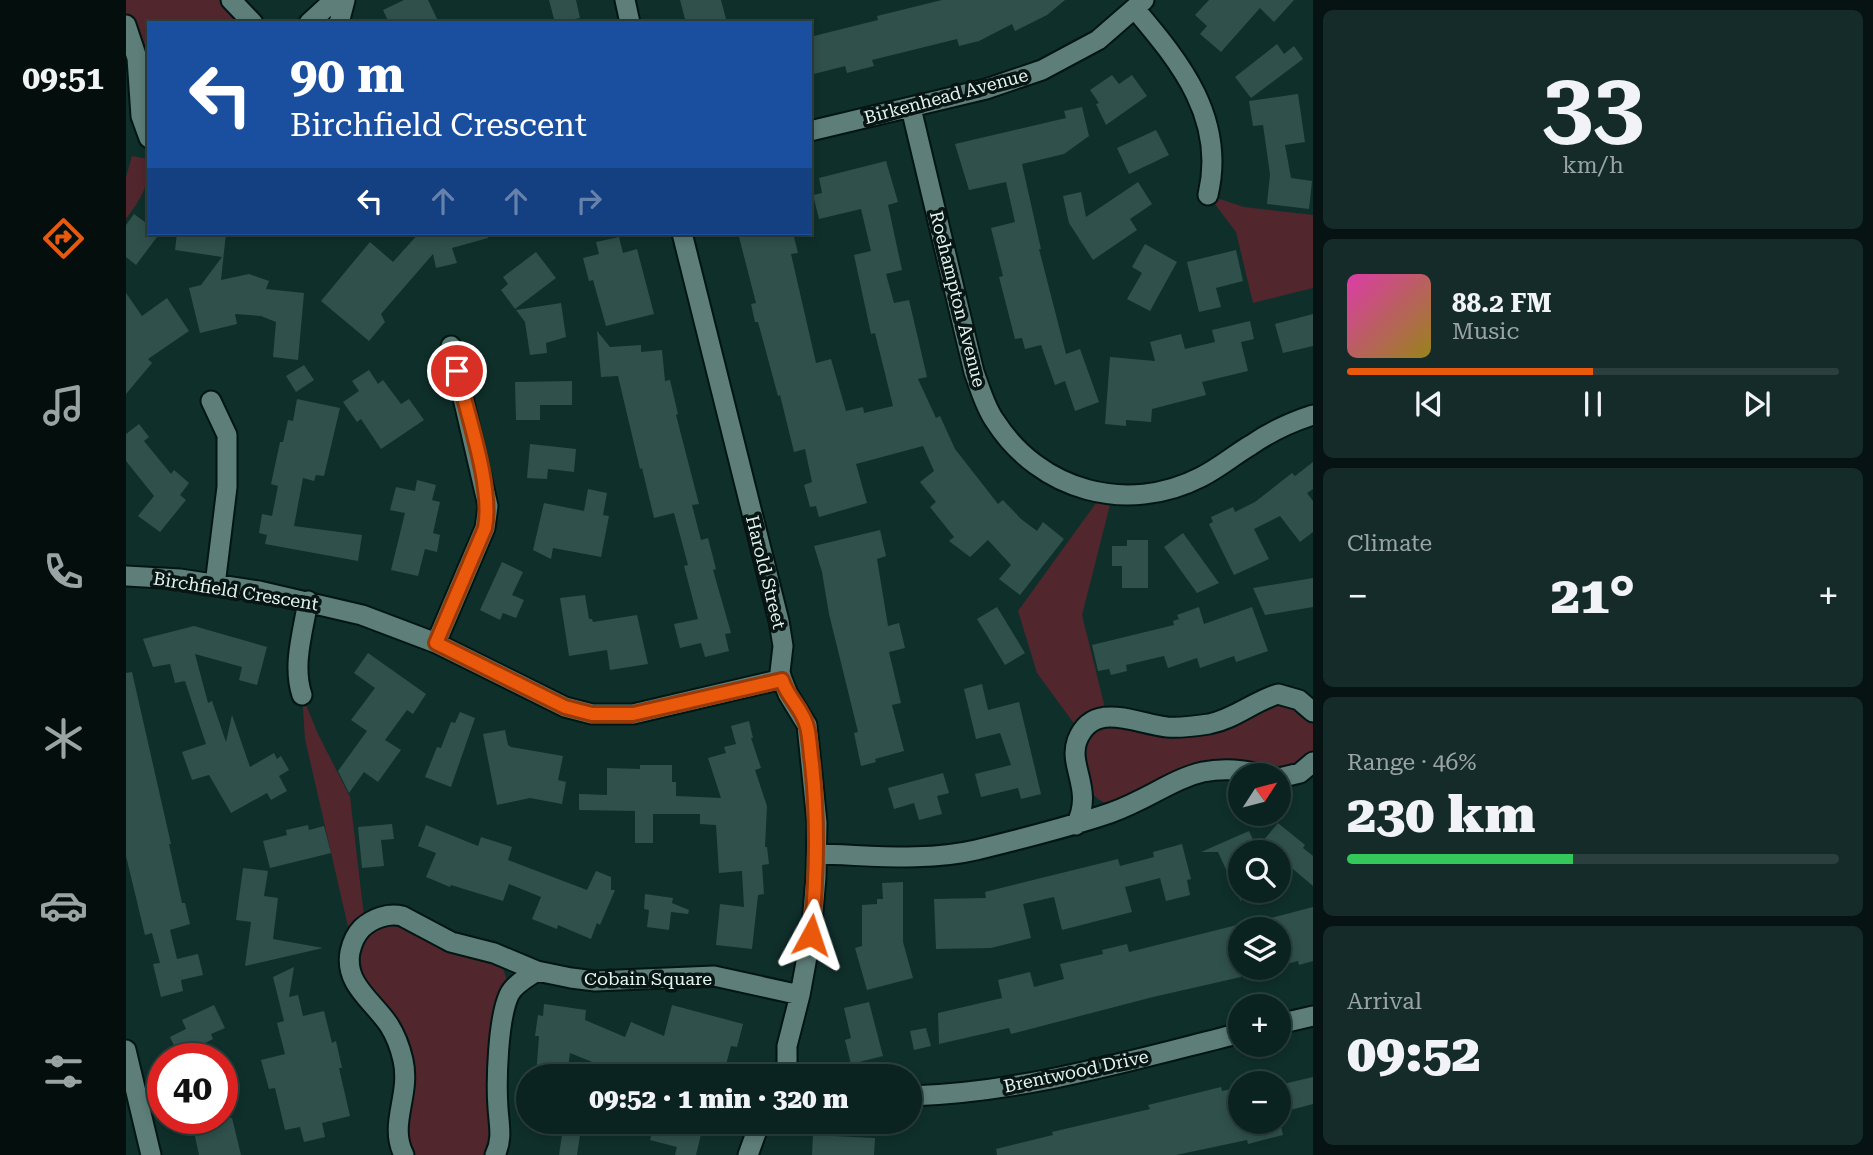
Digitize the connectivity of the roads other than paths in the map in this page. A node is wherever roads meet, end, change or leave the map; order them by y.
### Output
1 (232, 0) edge
2 (334, 0) edge
3 (345, 0) edge
4 (625, 0) edge
5 (1140, 4) edge
6 (251, 21) edge
7 (311, 21) edge
8 (340, 21) edge
9 (630, 21) edge
10 (126, 25) edge
11 (911, 108) junction
12 (812, 131) edge
13 (147, 132) edge
14 (1208, 195) dead end
15 (683, 235) edge
16 (451, 346) dead end
17 (211, 401) dead end
18 (1313, 415) edge
19 (126, 576) edge
20 (215, 584) junction
21 (307, 601) junction
22 (436, 643) junction
23 (782, 680) junction
24 (302, 695) dead end
25 (1313, 712) edge
26 (1313, 762) edge
27 (1228, 769) edge
28 (1292, 775) edge
29 (1082, 781) junction
30 (1118, 810) junction
31 (1076, 825) junction
32 (817, 854) junction
33 (494, 953) junction
34 (537, 971) junction
35 (509, 995) junction
36 (800, 995) junction
37 (1313, 1016) edge
38 (1291, 1021) edge
39 (1228, 1036) edge
40 (126, 1050) edge
41 (787, 1064) edge
42 (922, 1095) edge
43 (756, 1134) edge
44 (151, 1155) edge
45 (404, 1155) edge
46 (495, 1155) edge
47 (748, 1155) edge

1 - 6 street
2 - 7 street
3 - 8 street
4 - 9 street
5 - 11 street, Birkenhead Avenue
5 - 14 street
10 - 13 street
11 - 12 street, Birkenhead Avenue
11 - 18 street, Roehampton Avenue
15 - 23 street, Harold Street
16 - 22 street
17 - 20 street
19 - 20 street, Birchfield Crescent
20 - 21 street, Birchfield Crescent
21 - 22 street, Birchfield Crescent
21 - 24 street
22 - 23 street, Birchfield Crescent
23 - 32 street
25 - 29 street
26 - 28 street
27 - 30 street
29 - 30 street
29 - 31 street
30 - 31 street
31 - 32 street
32 - 36 street
33 - 34 street, Cobain Square
33 - 35 street
33 - 45 street, Cobain Square
34 - 35 street
34 - 36 street, Cobain Square
35 - 46 street
36 - 41 street
37 - 38 street
39 - 42 street, Brentwood Drive
40 - 44 street
43 - 47 street

